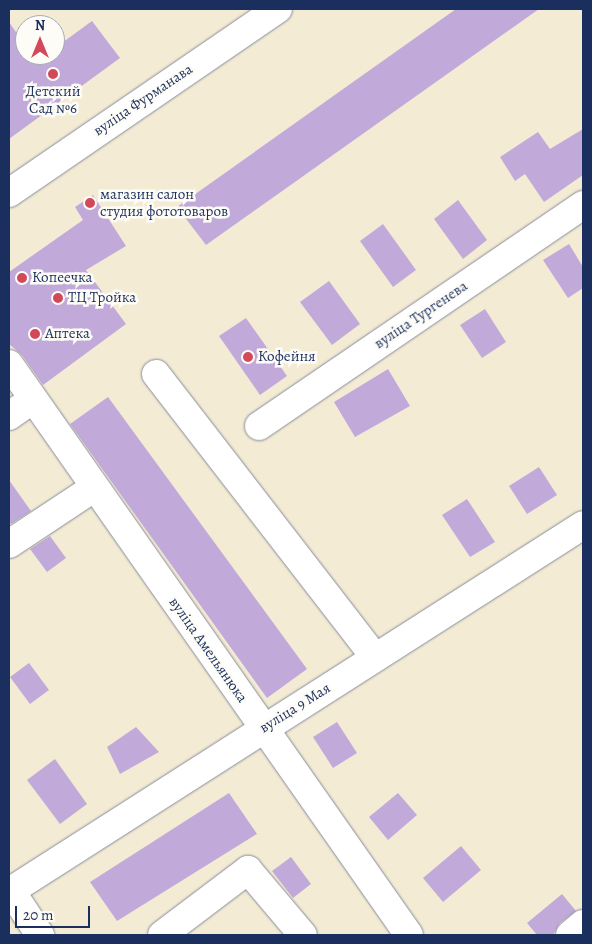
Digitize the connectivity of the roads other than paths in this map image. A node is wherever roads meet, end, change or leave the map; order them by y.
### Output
1 (267, 12) edge
2 (9, 192) edge
3 (583, 205) edge
4 (9, 364) edge
5 (156, 374) dead end
6 (34, 399) junction
7 (9, 416) edge
8 (259, 426) dead end
9 (95, 487) junction
10 (583, 525) edge
11 (9, 544) edge
12 (375, 657) junction
13 (263, 728) junction
14 (10, 891) edge
15 (583, 924) edge
16 (40, 935) edge
17 (162, 935) edge
18 (303, 935) edge
19 (409, 935) edge
20 (570, 935) edge

1 - 2 street, вуліца Фурманава
3 - 8 street, вуліца Тургенева
4 - 6 street, вуліца Амельянюка
5 - 12 street
6 - 7 street
6 - 9 street, вуліца Амельянюка
9 - 11 street
9 - 13 street, вуліца Амельянюка
10 - 12 street, вуліца 9 Мая
12 - 13 street, вуліца 9 Мая
13 - 14 street, вуліца 9 Мая
13 - 19 street, вуліца Амельянюка
14 - 16 street
15 - 20 street
17 - 18 street

